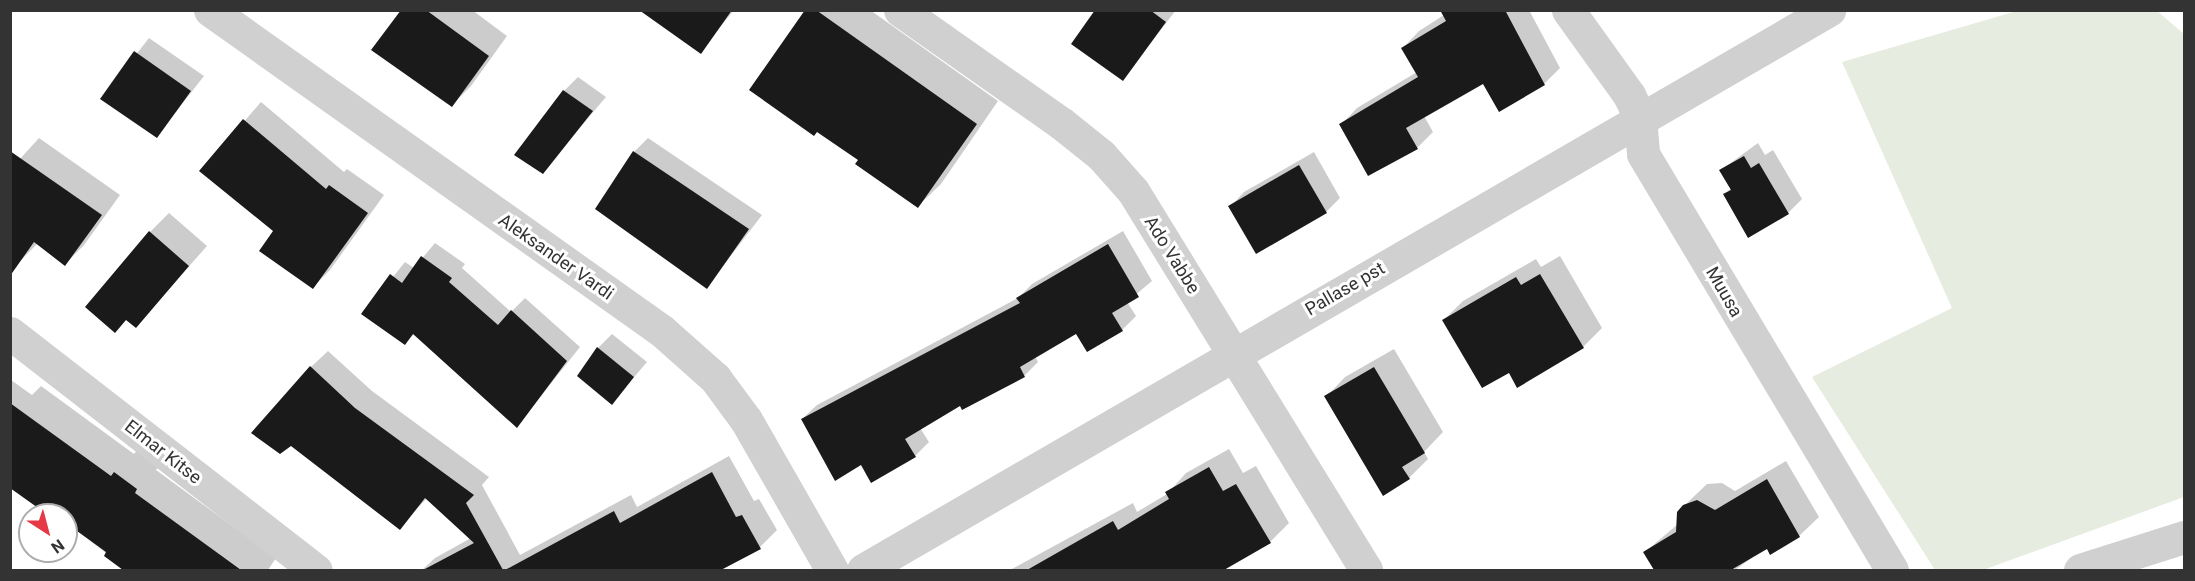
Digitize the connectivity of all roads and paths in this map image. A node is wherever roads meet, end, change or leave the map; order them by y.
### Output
1 (210, 10) edge
2 (900, 10) edge
3 (1568, 10) edge
4 (1829, 10) edge
5 (1640, 118) junction
6 (10, 333) edge
7 (1234, 354) junction
8 (2184, 537) edge
9 (316, 570) edge
10 (832, 570) edge
11 (863, 570) edge
12 (1366, 570) edge
13 (1892, 570) edge
14 (2080, 570) edge

1 - 10 street, Aleksander Vardi
2 - 7 street, Ado Vabbe
3 - 5 street, Muusa
4 - 5 street, Pallase pst
5 - 7 street, Pallase pst
5 - 13 street, Muusa
6 - 9 street, Elmar Kitse
7 - 11 street, Pallase pst
7 - 12 street, Ado Vabbe
8 - 14 street

